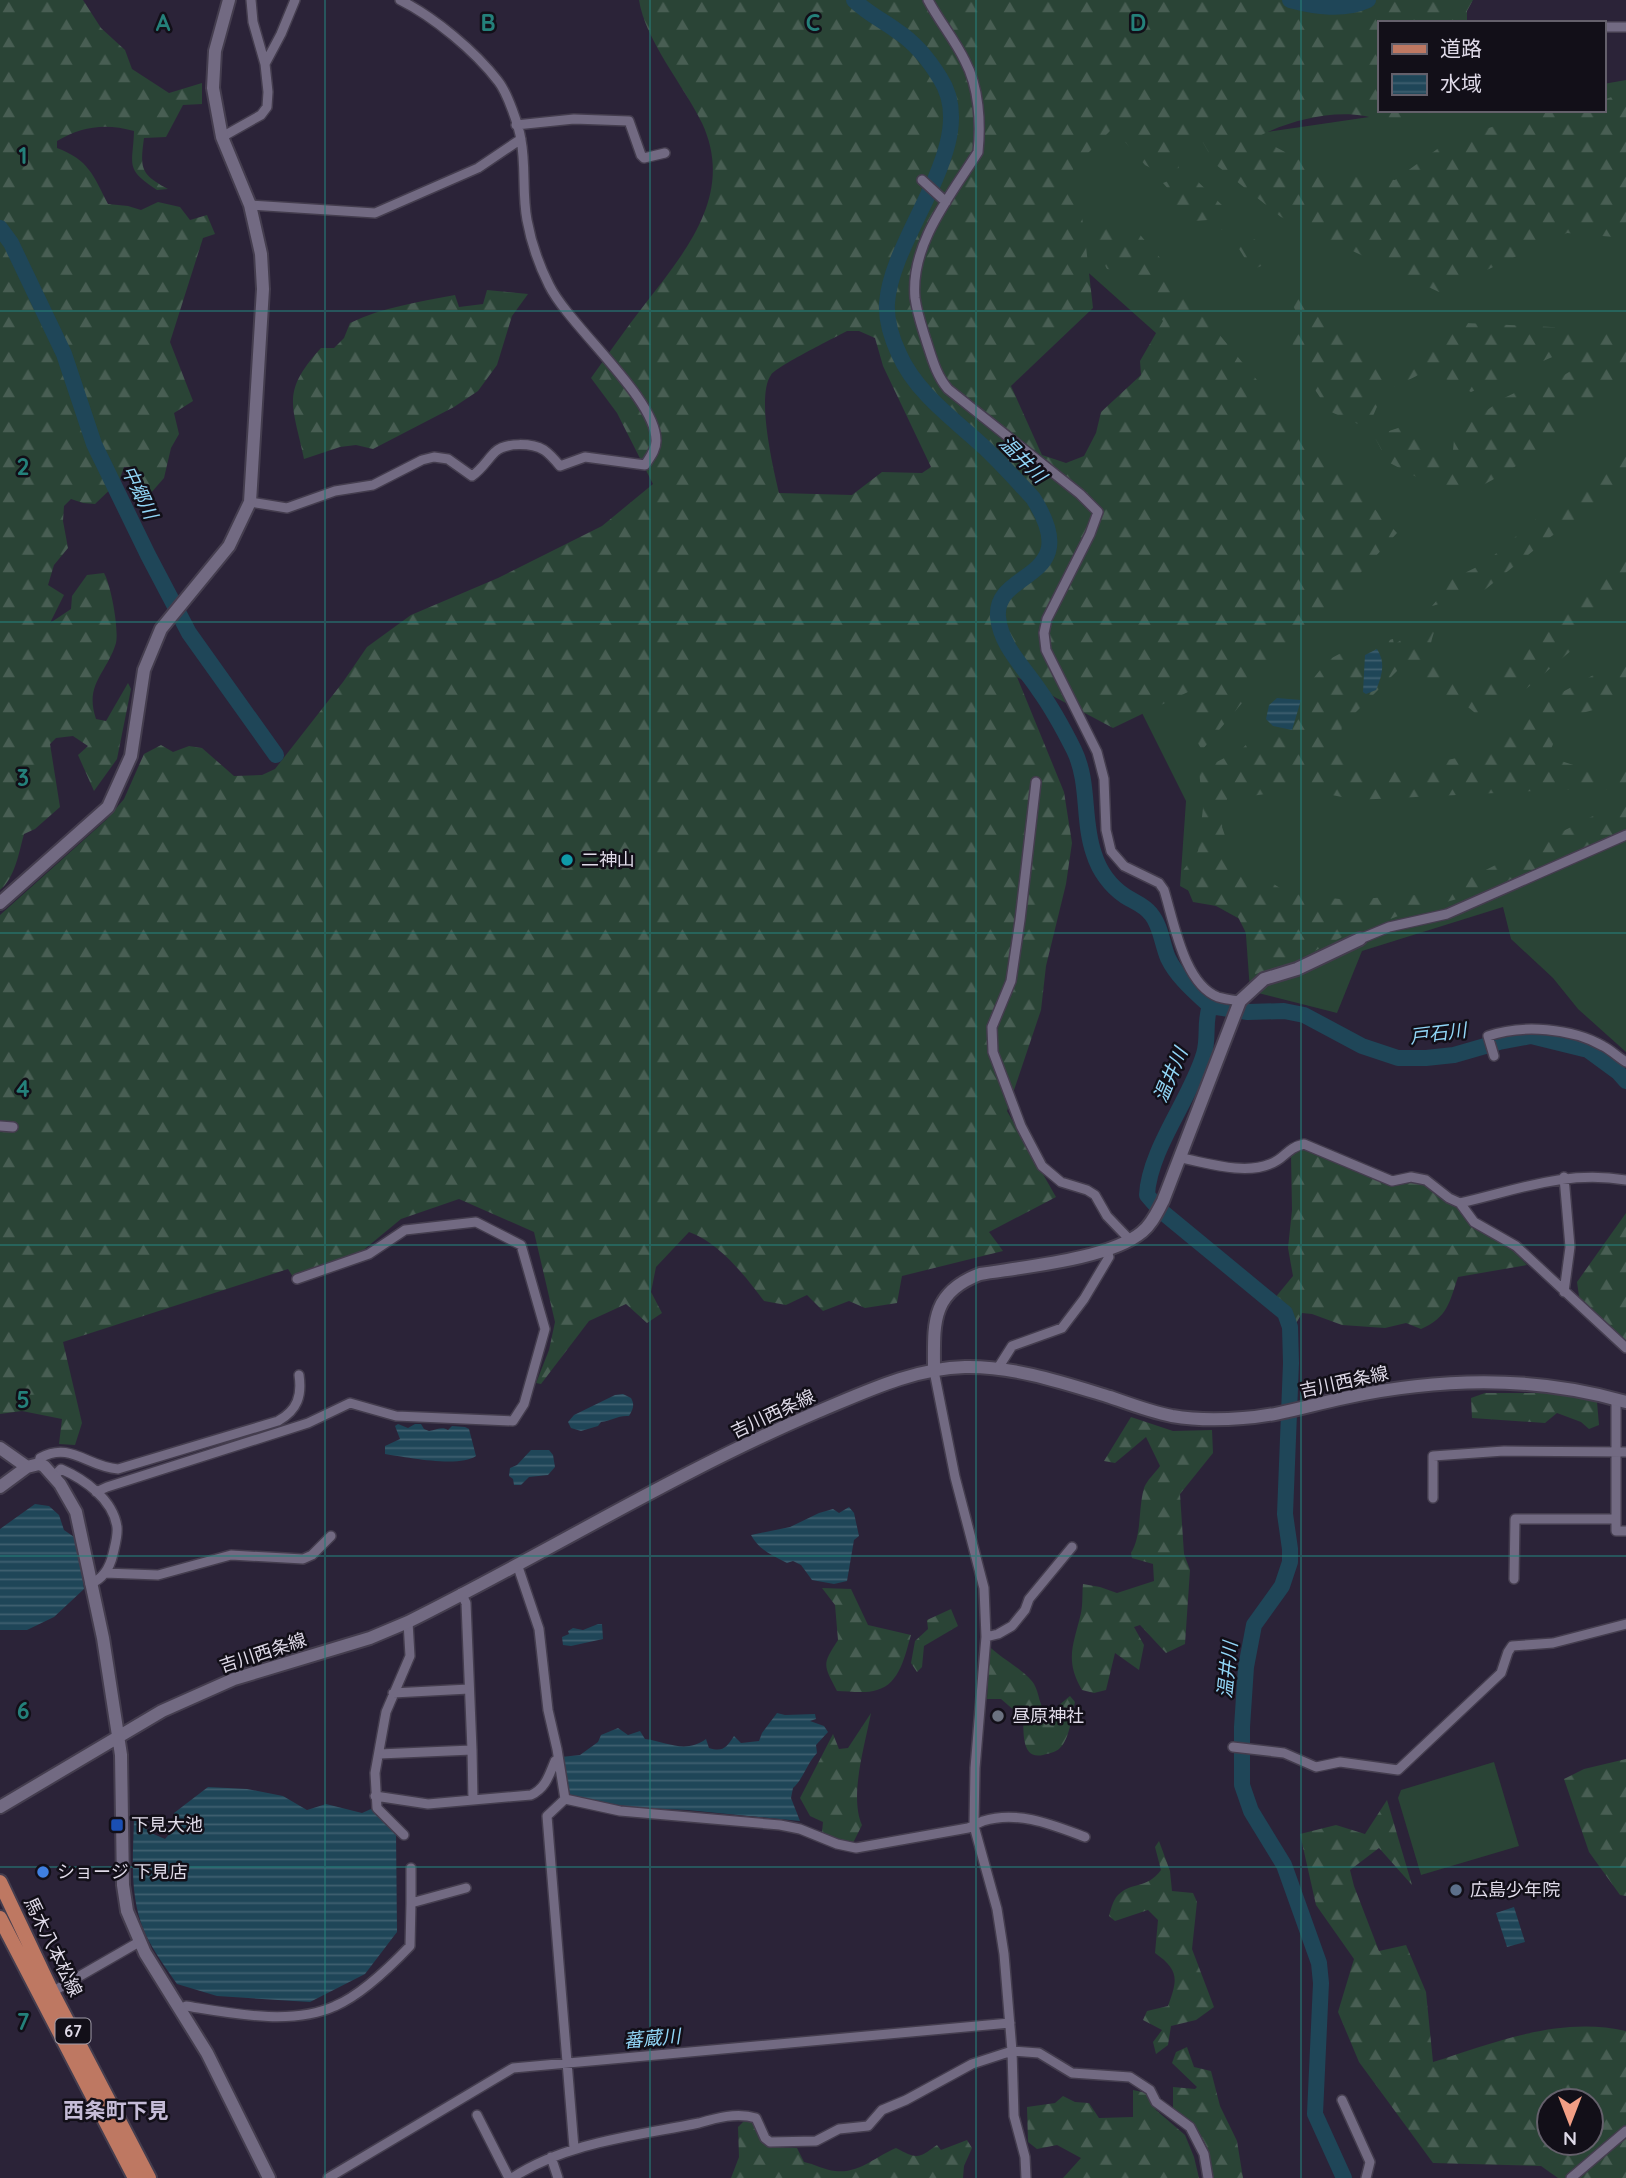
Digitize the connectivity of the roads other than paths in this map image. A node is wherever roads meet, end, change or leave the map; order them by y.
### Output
1 (229, 0) edge
2 (251, 0) edge
3 (295, 0) edge
4 (400, 0) edge
5 (929, 0) edge
6 (1605, 27) edge
7 (1626, 27) edge
8 (265, 64) junction
9 (516, 125) junction
10 (222, 137) junction
11 (521, 139) junction
12 (665, 153) dead end
13 (922, 180) dead end
14 (945, 201) junction
15 (250, 205) junction
16 (250, 502) junction
17 (1036, 782) dead end
18 (1626, 835) edge
19 (0, 902) edge
20 (1360, 939) joint
21 (1240, 1001) junction
22 (1494, 1056) dead end
23 (1626, 1062) edge
24 (0, 1126) edge
25 (13, 1127) dead end
26 (1181, 1158) junction
27 (1564, 1177) junction
28 (1626, 1180) edge
29 (1460, 1203) junction
30 (1130, 1240) junction
31 (1107, 1251) junction
32 (297, 1279) dead end
33 (1564, 1292) junction
34 (1626, 1348) edge
35 (998, 1368) junction
36 (933, 1371) junction
37 (299, 1375) dead end
38 (1621, 1401) edge
39 (0, 1448) edge
40 (1615, 1452) junction
41 (1626, 1452) edge
42 (33, 1466) junction
43 (53, 1477) junction
44 (1621, 1486) edge
45 (0, 1487) edge
46 (96, 1492) junction
47 (1433, 1497) dead end
48 (1616, 1519) junction
49 (1626, 1531) edge
50 (331, 1536) dead end
51 (1072, 1546) dead end
52 (517, 1564) junction
53 (105, 1573) junction
54 (1514, 1579) dead end
55 (90, 1584) junction
56 (461, 1593) junction
57 (408, 1622) junction
58 (1626, 1624) edge
59 (986, 1637) junction
60 (469, 1689) junction
61 (393, 1693) junction
62 (118, 1737) junction
63 (1233, 1747) dead end
64 (471, 1750) junction
65 (379, 1754) junction
66 (558, 1759) junction
67 (375, 1796) junction
68 (565, 1799) junction
69 (474, 1800) junction
70 (0, 1807) edge
71 (974, 1826) junction
72 (404, 1835) dead end
73 (1085, 1837) dead end
74 (411, 1868) dead end
75 (0, 1882) edge
76 (466, 1888) dead end
77 (411, 1903) junction
78 (0, 1917) edge
79 (139, 1942) junction
80 (52, 1992) junction
81 (180, 2010) junction
82 (1010, 2022) junction
83 (1013, 2051) junction
84 (567, 2065) junction
85 (1342, 2100) dead end
86 (477, 2115) dead end
87 (1626, 2132) edge
88 (574, 2148) junction
89 (551, 2157) junction
90 (135, 2178) edge
91 (149, 2178) edge
92 (269, 2178) edge
93 (328, 2178) edge
94 (511, 2178) edge
95 (558, 2178) edge
96 (1026, 2178) edge
97 (1208, 2178) edge
98 (1366, 2178) edge
99 (1571, 2178) edge

1 - 10 street
2 - 8 street
3 - 8 street
4 - 9 street
5 - 14 street
6 - 7 street
8 - 10 street
9 - 11 street
9 - 12 street
10 - 15 street
11 - 15 street
11 - 16 street
13 - 14 street
14 - 21 street
15 - 16 street
16 - 19 street
17 - 30 street
18 - 20 street
20 - 21 street
21 - 26 street
22 - 23 street
24 - 25 street
26 - 29 street
26 - 30 street
27 - 28 street
27 - 29 street
27 - 33 street
29 - 33 street
30 - 31 street
31 - 35 street
31 - 36 street
32 - 46 street
33 - 34 street
35 - 36 street, 吉川西条線
35 - 38 street, 吉川西条線
36 - 52 street, 吉川西条線
36 - 59 street
37 - 42 street
38 - 40 street
39 - 42 street
40 - 41 street
40 - 44 street
40 - 47 street
42 - 43 street
42 - 45 street
43 - 46 street
43 - 55 street
44 - 48 street
46 - 53 street
48 - 49 street
48 - 54 street
50 - 53 street
51 - 59 street
52 - 56 street, 吉川西条線
52 - 66 street
53 - 55 street
55 - 62 street
56 - 57 street, 吉川西条線
56 - 60 street
57 - 61 street
57 - 62 street, 吉川西条線
58 - 63 street
59 - 71 street
60 - 61 street
60 - 64 street
61 - 65 street
62 - 70 street, 吉川西条線
62 - 79 street
64 - 65 street
64 - 69 street
65 - 67 street
66 - 68 street
66 - 69 street
67 - 69 street
67 - 72 street
68 - 71 street
68 - 84 street
71 - 73 street
71 - 82 street
74 - 77 street
75 - 80 main road, 馬木八本松線 / 67
76 - 77 street
77 - 81 street
78 - 90 main road, 馬木八本松線 / 67
79 - 80 street
79 - 81 street
80 - 91 main road, 馬木八本松線 / 67
81 - 92 street
82 - 83 street
82 - 84 street
83 - 88 street
83 - 96 street
83 - 97 street
84 - 88 street
84 - 93 street
85 - 98 street
86 - 94 street
87 - 99 street
88 - 89 street
89 - 94 street
89 - 95 street

